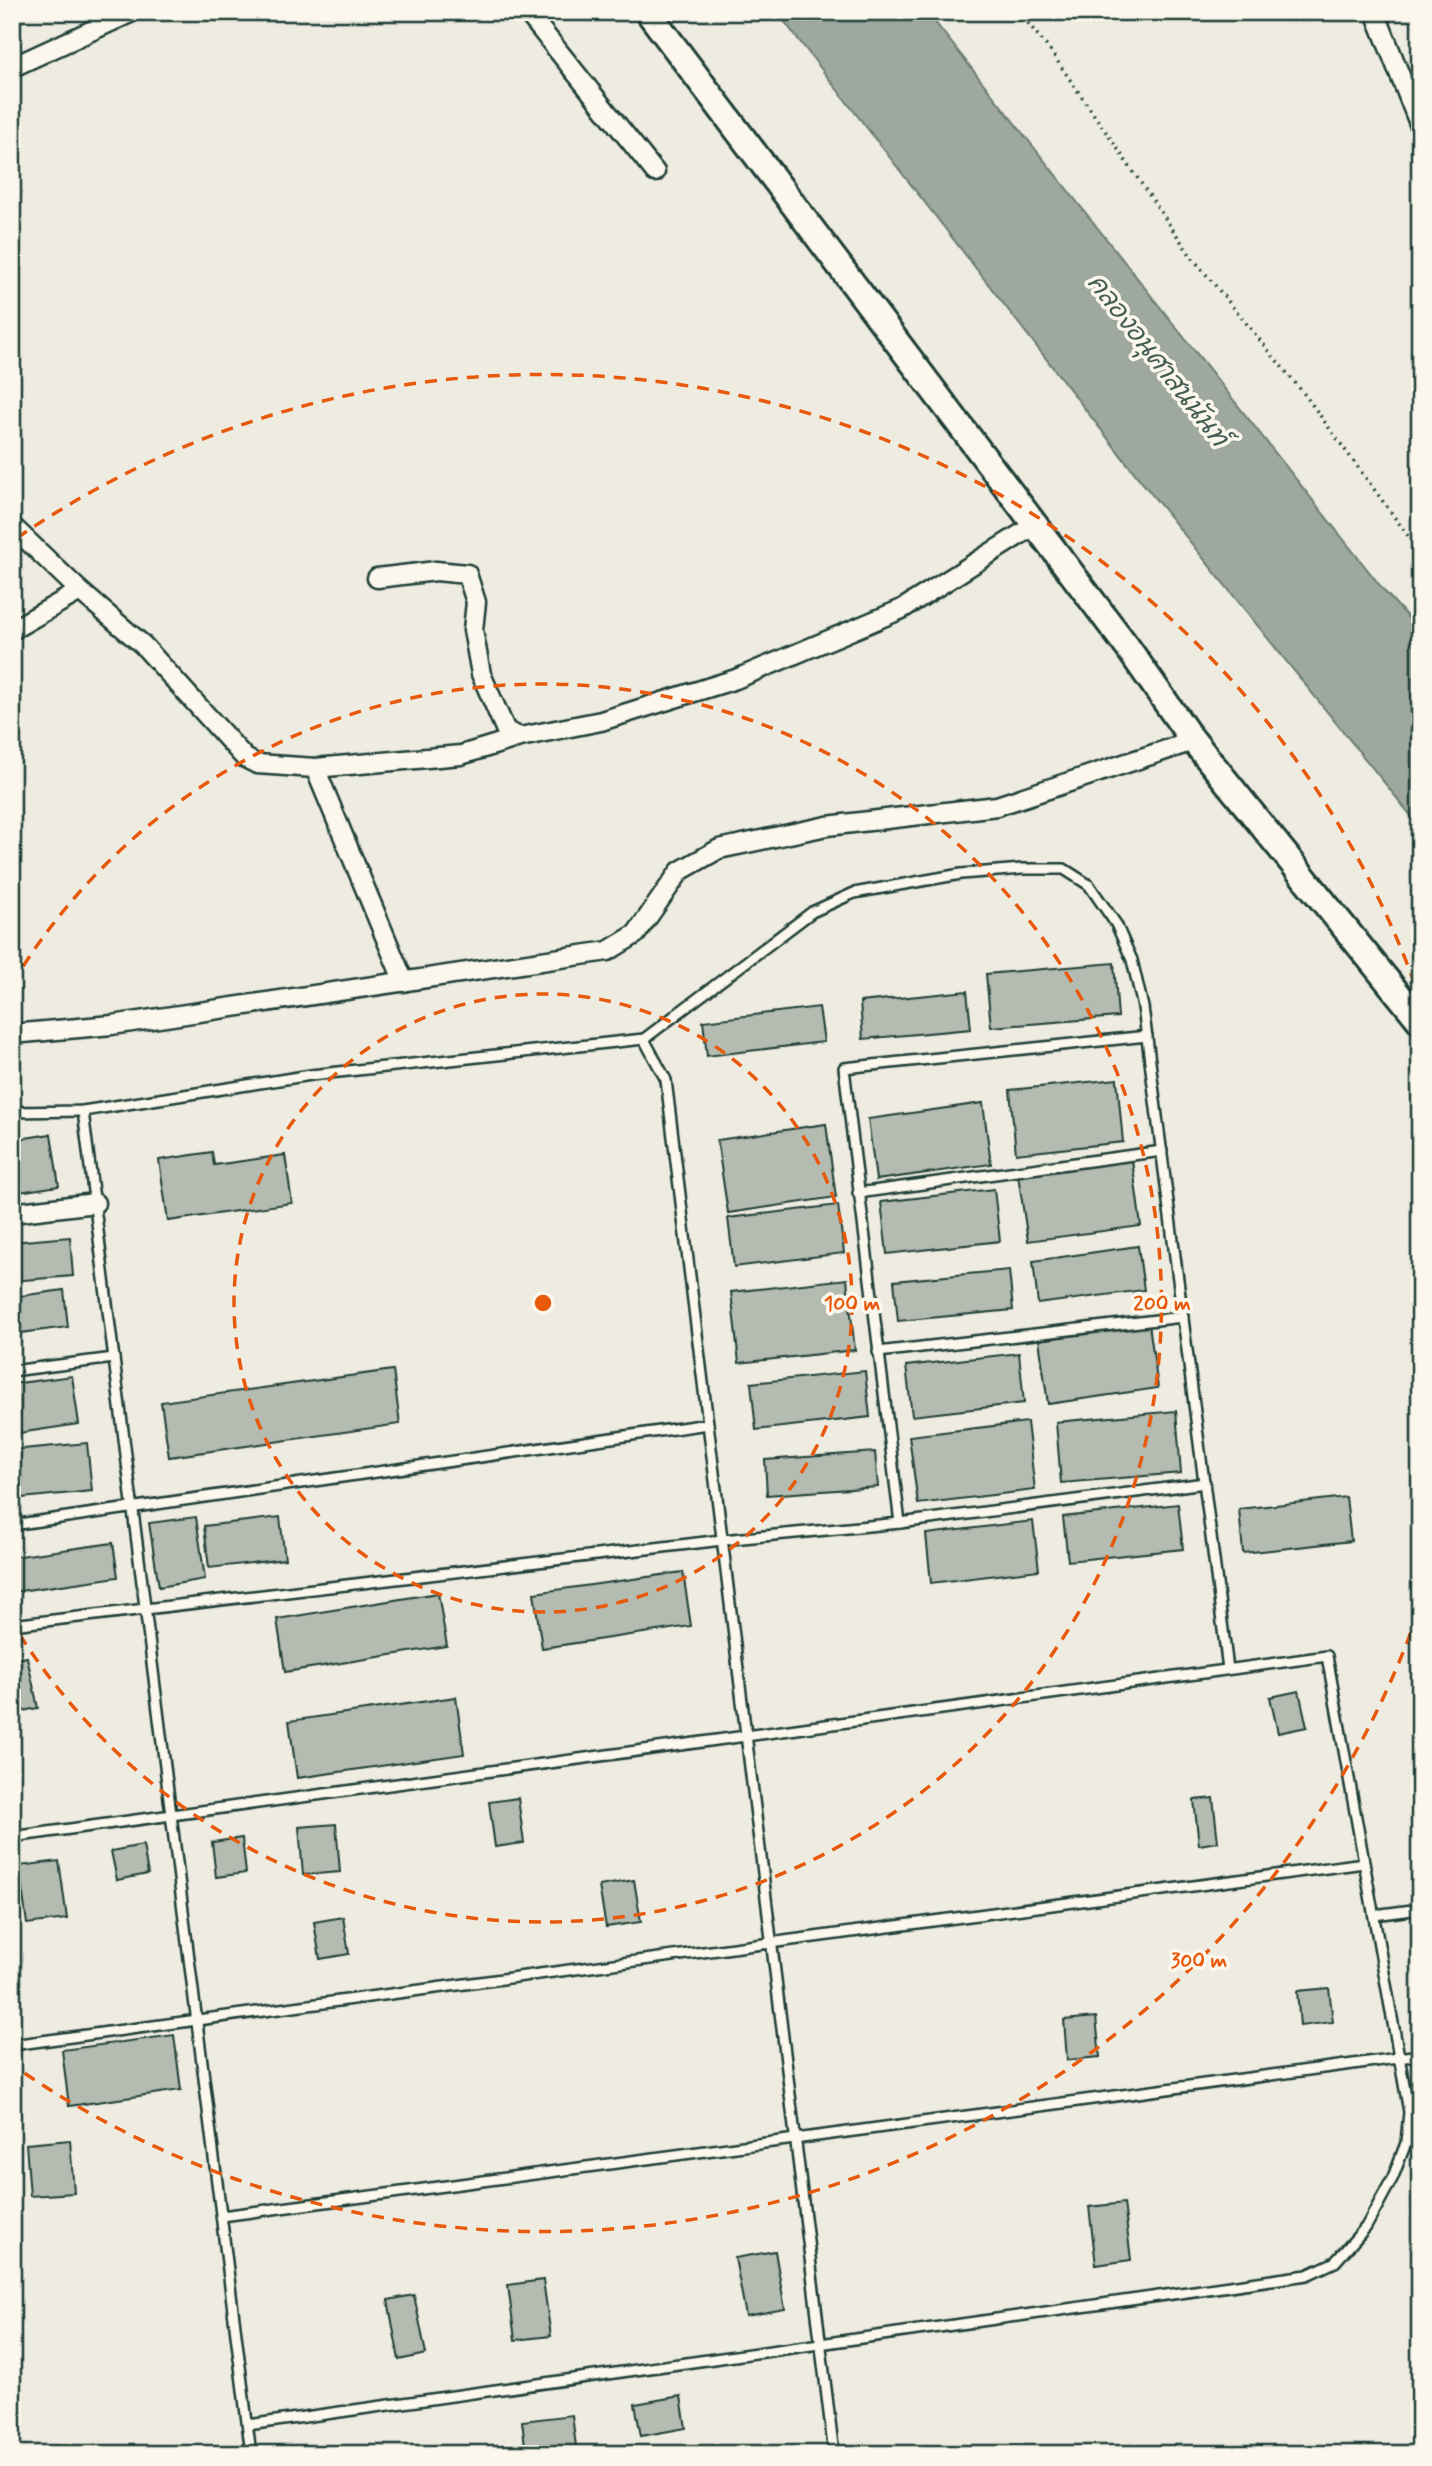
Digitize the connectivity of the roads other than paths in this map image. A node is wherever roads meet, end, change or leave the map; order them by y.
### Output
1 (132, 12) edge
2 (527, 12) edge
3 (649, 12) edge
4 (1376, 12) edge
5 (14, 66) edge
6 (1420, 126) edge
7 (655, 172) dead end
8 (1035, 525) junction
9 (12, 526) edge
10 (377, 578) dead end
11 (80, 591) junction
12 (12, 630) edge
13 (520, 737) junction
14 (1193, 741) junction
15 (315, 768) junction
16 (404, 982) junction
17 (1420, 1021) edge
18 (12, 1034) edge
19 (1147, 1036) junction
20 (644, 1039) junction
21 (83, 1111) junction
22 (12, 1112) edge
23 (1162, 1151) junction
24 (858, 1193) junction
25 (95, 1203) junction
26 (12, 1213) edge
27 (1183, 1317) junction
28 (878, 1352) junction
29 (114, 1358) junction
30 (12, 1371) edge
31 (708, 1424) junction
32 (1205, 1483) junction
33 (133, 1507) junction
34 (900, 1523) junction
35 (12, 1525) edge
36 (722, 1540) junction
37 (145, 1608) junction
38 (12, 1625) edge
39 (1228, 1670) junction
40 (746, 1735) junction
41 (172, 1815) junction
42 (12, 1837) edge
43 (1364, 1863) junction
44 (1420, 1909) edge
45 (1374, 1915) junction
46 (772, 1943) junction
47 (197, 2020) junction
48 (12, 2045) edge
49 (1420, 2055) edge
50 (1399, 2058) junction
51 (795, 2139) junction
52 (222, 2216) junction
53 (820, 2344) junction
54 (248, 2425) junction
55 (251, 2454) edge
56 (834, 2454) edge

1 - 5 street
2 - 7 street
3 - 8 main road
4 - 6 street
8 - 13 street
8 - 14 main road
9 - 11 street
10 - 13 street
11 - 12 street
11 - 15 street
13 - 15 street
14 - 16 street
14 - 17 main road
15 - 16 street
16 - 18 street
19 - 20 lane
19 - 23 lane
19 - 24 lane
20 - 21 lane
20 - 31 lane
21 - 22 lane
21 - 25 lane
23 - 24 lane
23 - 27 lane
24 - 28 lane
25 - 26 street
25 - 29 lane
27 - 28 lane
27 - 32 lane
28 - 34 lane
29 - 30 lane
29 - 33 lane
31 - 33 lane
31 - 36 lane
32 - 34 lane
32 - 39 lane
33 - 35 lane
33 - 37 lane
34 - 36 lane
36 - 37 lane
36 - 40 lane
37 - 38 lane
37 - 41 lane
39 - 40 lane
39 - 43 lane
40 - 41 lane
40 - 46 lane
41 - 42 lane
41 - 47 lane
43 - 45 lane
43 - 46 lane
44 - 45 lane
45 - 50 lane
46 - 47 lane
46 - 51 lane
47 - 48 lane
47 - 52 lane
49 - 50 lane
50 - 51 lane
50 - 53 lane
51 - 52 lane
51 - 53 lane
52 - 54 lane
53 - 54 lane
53 - 56 lane
54 - 55 lane

